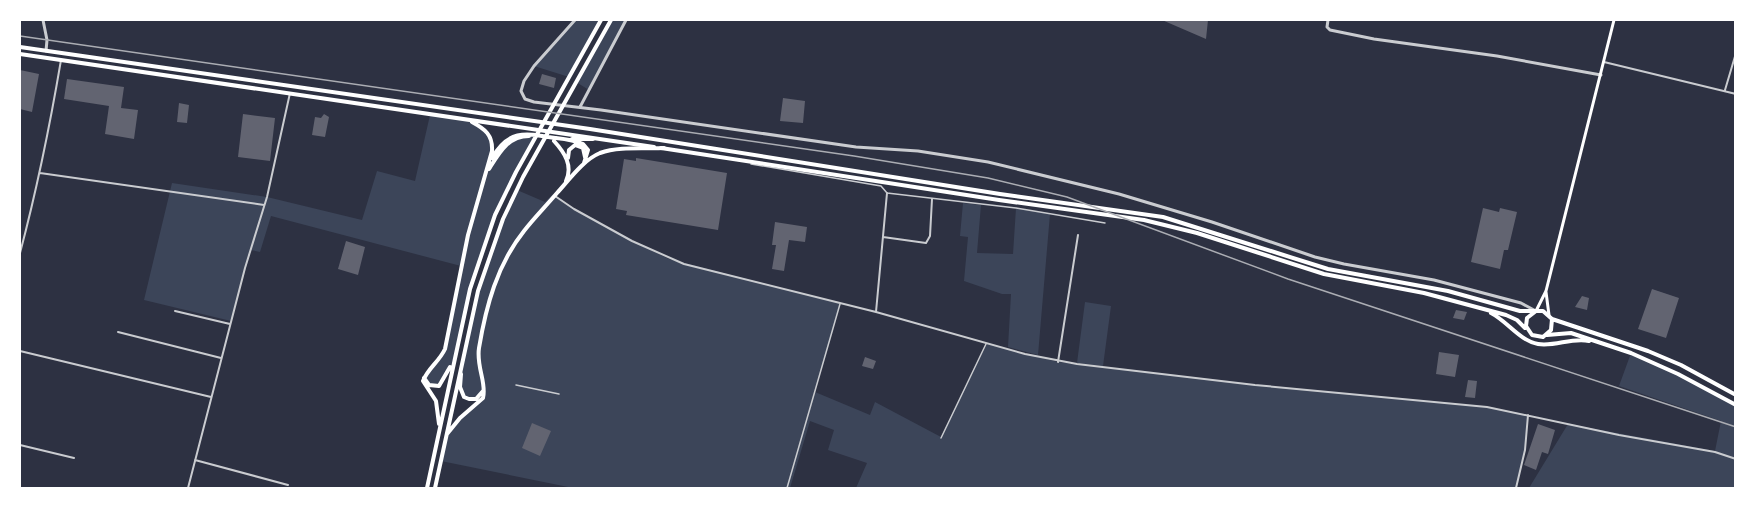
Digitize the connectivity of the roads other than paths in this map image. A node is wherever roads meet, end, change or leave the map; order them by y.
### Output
1 (43, 20) edge
2 (574, 20) edge
3 (602, 20) edge
4 (611, 20) edge
5 (626, 20) edge
6 (1328, 20) edge
7 (1614, 20) edge
8 (20, 47) edge
9 (46, 51) junction
10 (1736, 52) edge
11 (20, 54) edge
12 (61, 60) junction
13 (1604, 62) junction
14 (1601, 75) junction
15 (1725, 92) junction
16 (290, 93) junction
17 (1736, 94) edge
18 (580, 107) junction
19 (472, 122) junction
20 (561, 139) junction
21 (593, 139) junction
22 (554, 141) junction
23 (664, 148) junction
24 (490, 161) junction
25 (568, 162) junction
26 (585, 163) junction
27 (753, 163) junction
28 (40, 172) junction
29 (487, 172) junction
30 (564, 185) junction
31 (887, 193) junction
32 (555, 196) junction
33 (932, 199) junction
34 (264, 205) junction
35 (1105, 223) dead end
36 (1078, 235) dead end
37 (883, 237) junction
38 (20, 247) edge
39 (20, 253) edge
40 (1545, 291) junction
41 (840, 303) junction
42 (1479, 307) junction
43 (175, 311) dead end
44 (1536, 311) junction
45 (876, 312) junction
46 (1550, 317) junction
47 (231, 324) junction
48 (1527, 330) junction
49 (118, 332) dead end
50 (1546, 336) junction
51 (987, 344) junction
52 (1611, 347) junction
53 (20, 351) edge
54 (221, 358) junction
55 (453, 361) junction
56 (1058, 362) junction
57 (462, 363) junction
58 (424, 376) junction
59 (516, 385) dead end
60 (484, 388) junction
61 (559, 394) dead end
62 (1736, 395) edge
63 (211, 397) junction
64 (1736, 405) edge
65 (1528, 415) junction
66 (440, 430) junction
67 (447, 435) junction
68 (941, 438) dead end
69 (20, 445) edge
70 (74, 458) dead end
71 (1736, 459) edge
72 (195, 460) junction
73 (288, 485) dead end
74 (188, 489) edge
75 (427, 489) edge
76 (435, 489) edge
77 (787, 489) edge
78 (1516, 489) edge

1 - 9 street
2 - 18 street
3 - 55 main road
4 - 57 main road
5 - 18 street
6 - 14 street
7 - 13 main road
8 - 9 main road
9 - 44 main road
10 - 15 street
11 - 12 main road
12 - 16 main road
12 - 28 street
13 - 14 main road
13 - 15 street
14 - 40 main road
15 - 17 street
16 - 19 main road
16 - 34 street
18 - 44 street
19 - 21 main road
19 - 24 main road
20 - 21 main road
20 - 22 main road
20 - 24 main road
20 - 26 main road
21 - 23 main road
22 - 25 main road
22 - 29 main road
23 - 26 main road
23 - 27 main road
24 - 29 main road
25 - 26 main road
25 - 30 main road
26 - 30 main road
27 - 31 lane
27 - 42 main road
28 - 34 street
28 - 38 street
29 - 58 main road
30 - 32 main road
31 - 33 lane
31 - 37 street
32 - 41 street
32 - 60 main road
33 - 35 lane
33 - 37 street
34 - 47 street
36 - 56 street
37 - 45 street
38 - 39 street
40 - 44 main road
40 - 46 main road
41 - 45 street
41 - 77 lane
42 - 48 main road
42 - 52 main road
43 - 47 street
44 - 46 main road
44 - 48 main road
45 - 51 street
46 - 50 main road
46 - 62 main road
47 - 54 street
48 - 50 main road
49 - 54 street
50 - 52 main road
51 - 56 street
51 - 68 lane
52 - 64 main road
53 - 63 street
54 - 63 street
55 - 58 main road
55 - 66 main road
56 - 65 street
57 - 60 main road
57 - 67 main road
58 - 66 main road
59 - 61 lane
60 - 67 main road
63 - 72 street
65 - 71 street
65 - 78 street
66 - 75 main road
67 - 76 main road
69 - 70 street
72 - 73 street
72 - 74 street

